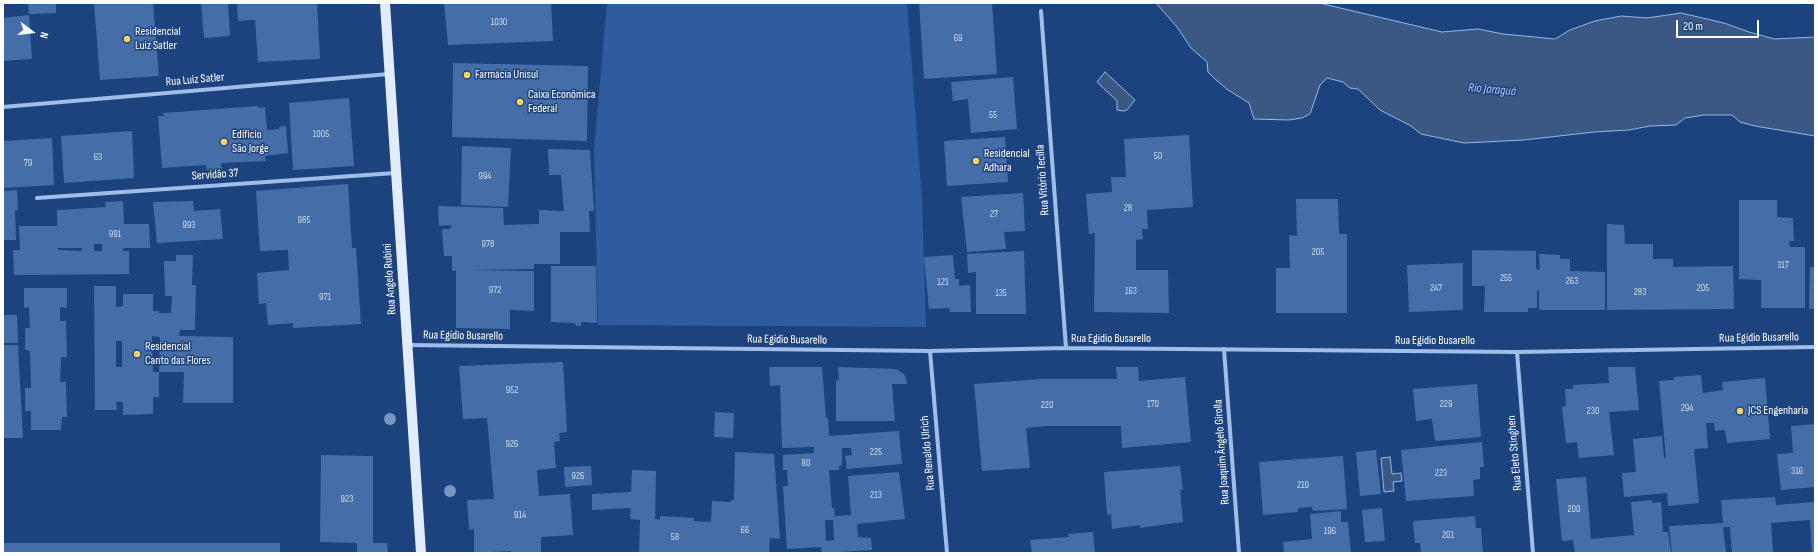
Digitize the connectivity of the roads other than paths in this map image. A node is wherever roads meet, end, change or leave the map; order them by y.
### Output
1 (385, 3) edge
2 (1041, 11) dead end
3 (389, 74) junction
4 (3, 106) edge
5 (396, 173) junction
6 (36, 198) dead end
7 (407, 345) junction
8 (1815, 347) edge
9 (1066, 348) junction
10 (1224, 350) junction
11 (930, 351) junction
12 (1517, 352) junction
13 (421, 553) edge
14 (947, 553) edge
15 (1239, 553) edge
16 (1533, 553) edge

1 - 3 main road, Rua Angelo Rubini
2 - 9 street, Rua Vitório Tecilla
3 - 4 street, Rua Luiz Satler
3 - 5 main road, Rua Angelo Rubini
5 - 6 street, Servidão 37
5 - 7 main road, Rua Angelo Rubini
7 - 11 street, Rua Egídio Busarello
7 - 13 main road, Rua Angelo Rubini
8 - 12 street, Rua Egídio Busarello
9 - 10 street, Rua Egídio Busarello
9 - 11 street, Rua Egídio Busarello
10 - 12 street, Rua Egídio Busarello
10 - 15 street, Rua Joaquim Ângelo Girolla
11 - 14 street, Rua Renaldo Ulrich
12 - 16 street, Rua Eleto Stinghen

